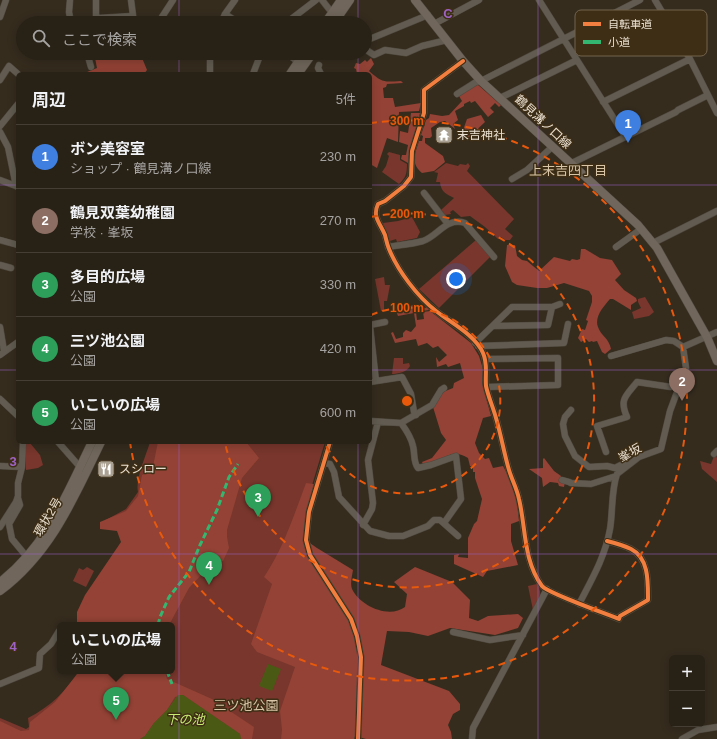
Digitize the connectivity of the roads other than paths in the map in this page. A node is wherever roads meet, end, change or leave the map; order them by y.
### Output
1 (6, 0) edge
2 (70, 0) edge
3 (96, 0) edge
4 (131, 0) edge
5 (173, 0) edge
6 (235, 0) edge
7 (316, 0) edge
8 (322, 0) edge
9 (342, 0) edge
10 (350, 0) edge
11 (415, 0) edge
12 (479, 0) edge
13 (539, 0) edge
14 (640, 0) edge
15 (655, 0) edge
16 (620, 10) edge
17 (661, 10) edge
18 (225, 14) joint
19 (70, 16) edge
20 (96, 16) edge
21 (133, 16) edge
22 (162, 16) edge
23 (228, 16) edge
24 (295, 16) edge
25 (333, 16) edge
26 (337, 16) edge
27 (339, 16) edge
28 (428, 16) junction
29 (0, 17) edge
30 (434, 24) junction
31 (575, 33) edge
32 (372, 38) edge
33 (563, 39) junction
34 (447, 40) junction
35 (372, 54) edge
36 (688, 56) edge
37 (690, 59) junction
38 (89, 60) edge
39 (210, 60) edge
40 (258, 60) edge
41 (296, 60) edge
42 (302, 60) edge
43 (305, 60) edge
44 (577, 60) junction
45 (463, 61) junction
46 (301, 64) junction
47 (319, 65) dead end
48 (91, 67) dead end
49 (16, 72) edge
50 (210, 72) edge
51 (254, 72) edge
52 (292, 72) edge
53 (299, 72) edge
54 (320, 72) edge
55 (0, 80) edge
56 (481, 81) junction
57 (457, 94) dead end
58 (708, 95) junction
59 (500, 98) junction
60 (603, 102) junction
61 (16, 106) edge
62 (717, 113) edge
63 (0, 126) edge
64 (0, 132) edge
65 (625, 136) junction
66 (552, 147) junction
67 (15, 163) edge
68 (570, 164) junction
69 (16, 175) edge
70 (512, 178) dead end
71 (0, 180) edge
72 (16, 187) edge
73 (424, 193) dead end
74 (717, 211) edge
75 (448, 224) junction
76 (641, 229) junction
77 (0, 240) edge
78 (653, 243) junction
79 (16, 244) edge
80 (388, 247) junction
81 (616, 247) dead end
82 (494, 257) dead end
83 (0, 265) edge
84 (11, 268) dead end
85 (560, 304) dead end
86 (552, 307) junction
87 (385, 322) dead end
88 (568, 324) dead end
89 (372, 325) edge
90 (493, 326) junction
91 (0, 327) edge
92 (717, 332) edge
93 (707, 337) junction
94 (16, 343) edge
95 (477, 344) junction
96 (683, 347) junction
97 (2, 353) edge
98 (611, 356) dead end
99 (485, 360) junction
100 (717, 361) edge
101 (372, 363) edge
102 (684, 373) junction
103 (373, 382) edge
104 (487, 387) junction
105 (444, 388) dead end
106 (0, 399) edge
107 (572, 410) dead end
108 (16, 414) edge
109 (416, 415) junction
110 (372, 421) edge
111 (378, 422) junction
112 (401, 423) junction
113 (23, 444) edge
114 (60, 444) edge
115 (91, 444) edge
116 (100, 444) edge
117 (329, 444) edge
118 (606, 452) dead end
119 (324, 462) junction
120 (629, 464) junction
121 (0, 466) edge
122 (22, 467) junction
123 (80, 467) junction
124 (616, 476) junction
125 (562, 480) dead end
126 (18, 496) junction
127 (444, 523) junction
128 (363, 524) junction
129 (0, 527) edge
130 (458, 536) dead end
131 (607, 541) junction
132 (27, 557) junction
133 (0, 582) edge
134 (547, 589) junction
135 (0, 592) edge
136 (579, 604) junction
137 (453, 632) dead end
138 (57, 635) edge
139 (522, 635) junction
140 (0, 684) edge
141 (717, 727) edge
142 (358, 739) edge
143 (472, 739) edge
144 (682, 739) edge

1 - 29 street
2 - 19 street
3 - 20 street
4 - 21 street
5 - 22 street
6 - 18 street
7 - 24 street
8 - 25 street
9 - 26 main road
10 - 27 main road
11 - 28 main road, 鶴見溝ノ口線
12 - 30 street
13 - 33 street
14 - 16 street
15 - 17 street
18 - 23 street
28 - 30 main road, 鶴見溝ノ口線
28 - 32 street
30 - 34 main road, 鶴見溝ノ口線
31 - 33 street
33 - 44 street
33 - 56 street
34 - 35 street
34 - 45 main road, 鶴見溝ノ口線
36 - 37 street
37 - 58 street
37 - 60 street
38 - 48 street
39 - 50 street
40 - 51 street
41 - 46 street
42 - 46 main road
43 - 46 main road
44 - 59 street
44 - 60 street
45 - 56 main road, 鶴見溝ノ口線
45 - 80 street
46 - 52 main road
46 - 53 main road
47 - 54 street
49 - 55 street
56 - 57 street
56 - 59 main road, 鶴見溝ノ口線
58 - 62 street
58 - 65 street
59 - 66 main road, 鶴見溝ノ口線
60 - 65 street
61 - 63 street
64 - 67 street
65 - 68 street
66 - 68 main road, 鶴見溝ノ口線
66 - 70 street
67 - 69 street
68 - 76 main road, 鶴見溝ノ口線
71 - 72 street
73 - 75 street
74 - 78 street
75 - 80 street
75 - 82 street
76 - 78 main road, 鶴見溝ノ口線
76 - 81 street
77 - 79 street
78 - 93 main road, 鶴見溝ノ口線
80 - 95 street
83 - 84 street
85 - 86 street
86 - 90 street
86 - 90 street
87 - 89 street
88 - 95 street
90 - 95 street
91 - 97 street
92 - 93 street
93 - 96 street
93 - 100 main road, 鶴見溝ノ口線
94 - 97 street
95 - 99 street
96 - 98 street
96 - 102 street, 峯坂
99 - 104 street
99 - 104 street
101 - 103 street
102 - 118 street
102 - 120 street, 峯坂
103 - 109 street
104 - 134 street
105 - 109 street
106 - 108 street
107 - 120 street
109 - 112 street
110 - 111 street
111 - 112 street
111 - 128 street
112 - 127 street
113 - 122 street
114 - 123 street
115 - 123 main road, 環状2号
116 - 135 main road, 環状2号
117 - 119 street
119 - 128 street
119 - 142 street
120 - 124 street, 峯坂
121 - 122 street
122 - 126 street
123 - 132 main road, 環状2号
124 - 125 street
124 - 131 street, 峯坂
126 - 129 street
126 - 132 street
127 - 128 street
127 - 130 street
131 - 136 street, 峯坂
131 - 136 street
132 - 133 main road, 環状2号
134 - 136 street
134 - 139 street
137 - 139 street
138 - 140 street
139 - 143 street
141 - 144 street

